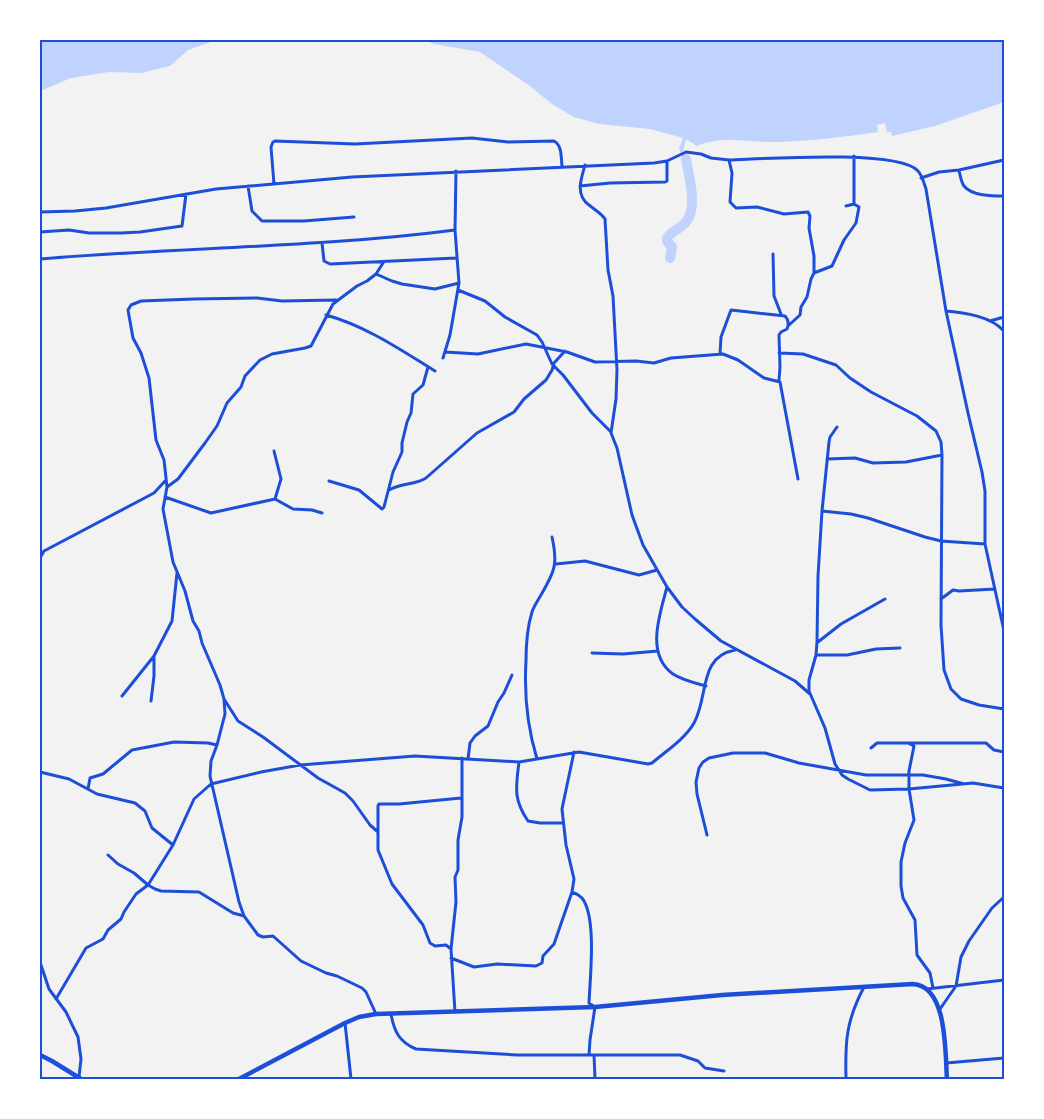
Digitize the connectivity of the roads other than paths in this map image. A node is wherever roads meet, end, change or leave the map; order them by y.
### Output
1 (854, 156) junction
2 (729, 160) junction
3 (1004, 160) edge
4 (667, 161) junction
5 (585, 165) junction
6 (562, 166) junction
7 (959, 170) junction
8 (456, 171) junction
9 (921, 178) junction
10 (274, 184) junction
11 (248, 186) junction
12 (580, 186) junction
13 (186, 194) junction
14 (1004, 196) edge
15 (854, 204) junction
16 (846, 206) dead end
17 (40, 212) edge
18 (354, 217) dead end
19 (455, 230) junction
20 (40, 232) edge
21 (322, 243) junction
22 (773, 254) dead end
23 (456, 258) junction
24 (40, 259) edge
25 (384, 263) junction
26 (814, 273) junction
27 (376, 274) junction
28 (459, 283) junction
29 (458, 290) junction
30 (336, 300) junction
31 (946, 311) junction
32 (326, 315) junction
33 (782, 315) junction
34 (1004, 316) edge
35 (990, 321) junction
36 (788, 326) junction
37 (1004, 331) edge
38 (545, 348) junction
39 (565, 351) junction
40 (445, 352) junction
41 (779, 353) junction
42 (720, 354) junction
43 (443, 358) dead end
44 (616, 362) junction
45 (553, 365) junction
46 (428, 367) junction
47 (435, 372) dead end
48 (779, 380) junction
49 (838, 427) dead end
50 (611, 433) junction
51 (274, 451) dead end
52 (942, 455) junction
53 (828, 459) junction
54 (798, 479) dead end
55 (166, 480) junction
56 (329, 481) dead end
57 (167, 487) junction
58 (389, 490) junction
59 (165, 497) junction
60 (275, 499) junction
61 (822, 511) junction
62 (322, 513) dead end
63 (552, 537) dead end
64 (941, 540) junction
65 (985, 544) junction
66 (40, 558) edge
67 (556, 564) junction
68 (657, 570) junction
69 (177, 572) junction
70 (667, 587) junction
71 (995, 589) junction
72 (885, 599) dead end
73 (941, 600) junction
74 (1004, 631) edge
75 (817, 642) junction
76 (900, 648) dead end
77 (735, 650) junction
78 (658, 652) junction
79 (592, 653) dead end
80 (816, 655) junction
81 (154, 656) junction
82 (512, 675) dead end
83 (706, 686) junction
84 (810, 694) junction
85 (122, 696) dead end
86 (224, 699) junction
87 (151, 701) dead end
88 (1004, 709) edge
89 (908, 743) junction
90 (217, 745) junction
91 (871, 748) dead end
92 (574, 752) junction
93 (1004, 752) edge
94 (462, 758) junction
95 (468, 759) junction
96 (537, 760) junction
97 (519, 762) junction
98 (300, 765) junction
99 (839, 770) junction
100 (40, 772) edge
101 (909, 775) junction
102 (211, 784) junction
103 (966, 784) junction
104 (1004, 788) edge
105 (88, 789) junction
106 (909, 789) junction
107 (461, 798) junction
108 (562, 823) junction
109 (378, 832) junction
110 (707, 835) dead end
111 (173, 845) junction
112 (108, 855) dead end
113 (148, 885) junction
114 (572, 892) junction
115 (1004, 897) edge
116 (244, 916) junction
117 (451, 949) junction
118 (451, 958) junction
119 (40, 962) edge
120 (1004, 980) edge
121 (956, 986) junction
122 (864, 988) junction
123 (930, 988) junction
124 (56, 999) junction
125 (594, 1007) junction
126 (940, 1009) junction
127 (455, 1012) junction
128 (391, 1013) junction
129 (376, 1014) junction
130 (345, 1023) junction
131 (40, 1055) edge
132 (589, 1055) junction
133 (594, 1055) junction
134 (1004, 1058) edge
135 (946, 1062) junction
136 (724, 1071) dead end
137 (80, 1078) edge
138 (947, 1078) edge
139 (239, 1079) edge
140 (351, 1079) edge
141 (596, 1079) edge
142 (846, 1079) edge
143 (938, 1079) edge

1 - 2 street
1 - 9 street
1 - 15 street
2 - 4 street
2 - 26 street
3 - 7 street
4 - 5 street
4 - 12 street
5 - 6 street
5 - 12 street
6 - 8 street
6 - 10 street
7 - 9 street
7 - 14 street
8 - 10 street
8 - 19 street
9 - 31 street
10 - 11 street
11 - 13 street
11 - 18 street
12 - 44 street
13 - 17 street
13 - 20 street
15 - 16 street
15 - 26 street
19 - 21 street
19 - 23 street
21 - 24 street
21 - 25 street
22 - 33 street
23 - 25 street
23 - 28 street
25 - 27 street
26 - 36 street
27 - 28 street
27 - 30 street
28 - 29 street
29 - 38 street
29 - 40 street
30 - 32 street
30 - 55 street
31 - 35 street
31 - 65 street
32 - 46 street
32 - 57 street
33 - 36 street
33 - 42 street
34 - 35 street
35 - 37 street
36 - 41 street
38 - 39 street
38 - 40 street
38 - 45 street
39 - 44 street
39 - 45 street
40 - 43 street
41 - 48 street
41 - 52 street
42 - 44 street
42 - 48 street
44 - 50 street
45 - 50 street
45 - 58 street
46 - 47 street
46 - 58 street
48 - 54 street
49 - 53 street
50 - 68 street
51 - 60 street
52 - 53 street
52 - 64 street
53 - 61 street
55 - 57 street
55 - 66 street
56 - 58 street
57 - 59 street
59 - 60 street
59 - 69 street
60 - 62 street
61 - 64 street
61 - 75 street
63 - 67 street
64 - 65 street
64 - 73 street
65 - 71 street
67 - 68 street
67 - 96 street
68 - 70 street
69 - 81 street
69 - 86 street
70 - 77 street
70 - 78 street
71 - 73 street
71 - 74 street
72 - 75 street
73 - 88 street
75 - 80 street
76 - 80 street
77 - 83 street
77 - 84 street
78 - 79 street
78 - 83 street
80 - 84 street
81 - 85 street
81 - 87 street
82 - 95 street
83 - 92 street
84 - 99 street
86 - 90 street
86 - 98 street
89 - 91 street
89 - 93 street
89 - 101 street
90 - 102 street
90 - 105 street
92 - 96 street
92 - 108 street
94 - 95 street
94 - 98 street
94 - 107 street
95 - 97 street
96 - 97 street
97 - 108 street
98 - 102 street
98 - 109 street
99 - 101 street
99 - 106 street
99 - 110 street
100 - 105 street
101 - 103 street
101 - 106 street
102 - 111 street
102 - 116 street
103 - 104 street
103 - 106 street
105 - 111 street
106 - 123 street
107 - 109 street
107 - 117 street
108 - 114 street
109 - 117 street
111 - 113 street
112 - 113 street
113 - 116 street
113 - 124 street
114 - 118 street
114 - 125 street
115 - 121 street
116 - 129 street
117 - 118 street
118 - 127 street
119 - 124 street
120 - 121 street
121 - 123 street
121 - 126 street
122 - 123 main road
122 - 125 main road
122 - 142 street
123 - 126 main road
124 - 137 street
125 - 127 main road
125 - 132 street
126 - 135 main road
127 - 128 main road
128 - 129 main road
128 - 132 street
129 - 130 main road
130 - 139 main road
130 - 140 street
131 - 137 main road
132 - 133 street
133 - 136 street
133 - 141 street
134 - 135 street
135 - 138 main road
138 - 143 street

